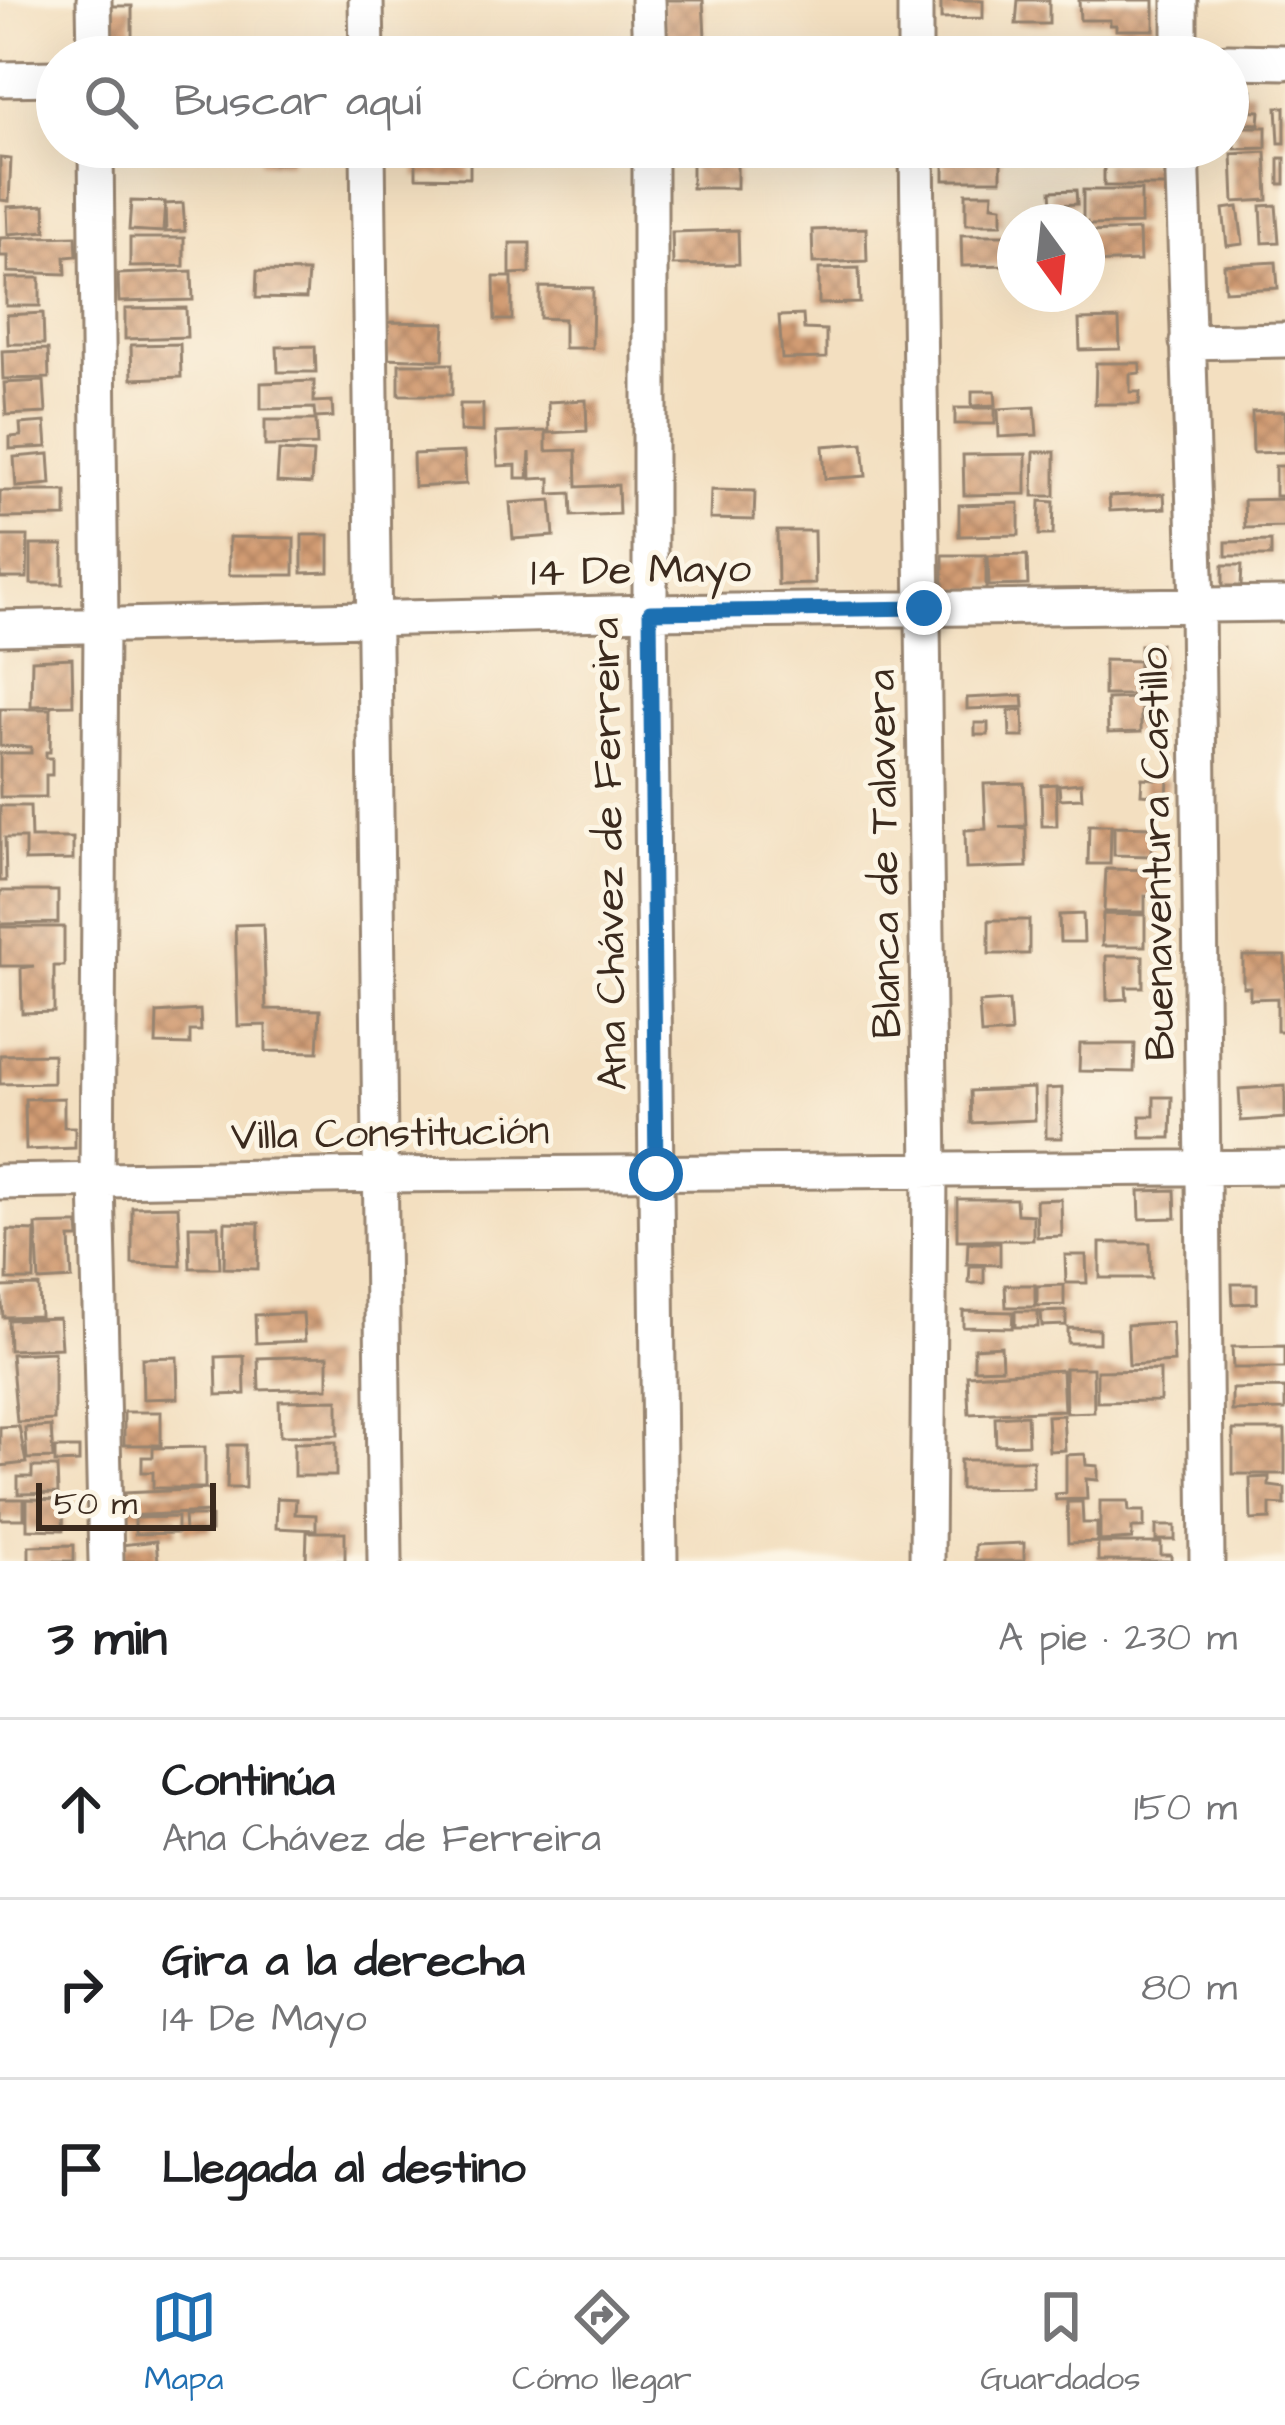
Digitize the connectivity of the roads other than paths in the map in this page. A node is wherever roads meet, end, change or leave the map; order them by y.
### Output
1 (94, 0) edge
2 (367, 0) edge
3 (648, 0) edge
4 (915, 0) edge
5 (1180, 0) edge
6 (95, 36) edge
7 (367, 36) edge
8 (649, 36) edge
9 (915, 36) edge
10 (1180, 36) edge
11 (1249, 61) edge
12 (1285, 62) edge
13 (36, 78) edge
14 (0, 79) edge
15 (96, 168) edge
16 (368, 168) edge
17 (650, 168) edge
18 (916, 168) edge
19 (1183, 168) edge
20 (1285, 340) edge
21 (1187, 342) junction
22 (1196, 604) junction
23 (1285, 604) edge
24 (924, 608) junction
25 (650, 612) junction
26 (374, 619) junction
27 (100, 627) junction
28 (0, 628) edge
29 (1285, 1167) edge
30 (1204, 1169) junction
31 (930, 1172) junction
32 (656, 1174) junction
33 (381, 1175) junction
34 (97, 1180) junction
35 (0, 1182) edge
36 (106, 1561) edge
37 (385, 1561) edge
38 (661, 1561) edge
39 (927, 1561) edge
40 (1208, 1561) edge

1 - 6 street
2 - 7 street
3 - 8 street
4 - 9 street
5 - 10 street
11 - 12 street
13 - 14 street
15 - 27 street
16 - 26 street
17 - 25 street, Ana Chávez de Ferreira
18 - 24 street, Blanca de Talavera
19 - 21 street, Buenaventura Castillo
20 - 21 street
21 - 22 street, Buenaventura Castillo
22 - 23 street, 14 De Mayo
22 - 24 street, 14 De Mayo
22 - 30 street, Buenaventura Castillo
24 - 25 street, 14 De Mayo
24 - 31 street, Blanca de Talavera
25 - 26 street, 14 De Mayo
25 - 32 street, Ana Chávez de Ferreira
26 - 27 street, 14 De Mayo
26 - 33 street
27 - 28 street, 14 De Mayo
27 - 34 street
29 - 30 street, Villa Constitución
30 - 31 street, Villa Constitución
30 - 40 street, Buenaventura Castillo
31 - 32 street, Villa Constitución
31 - 39 street, Blanca de Talavera
32 - 33 street, Villa Constitución
32 - 38 street, Ana Chávez de Ferreira
33 - 34 street, Villa Constitución
33 - 37 street
34 - 35 street, Villa Constitución
34 - 36 street

